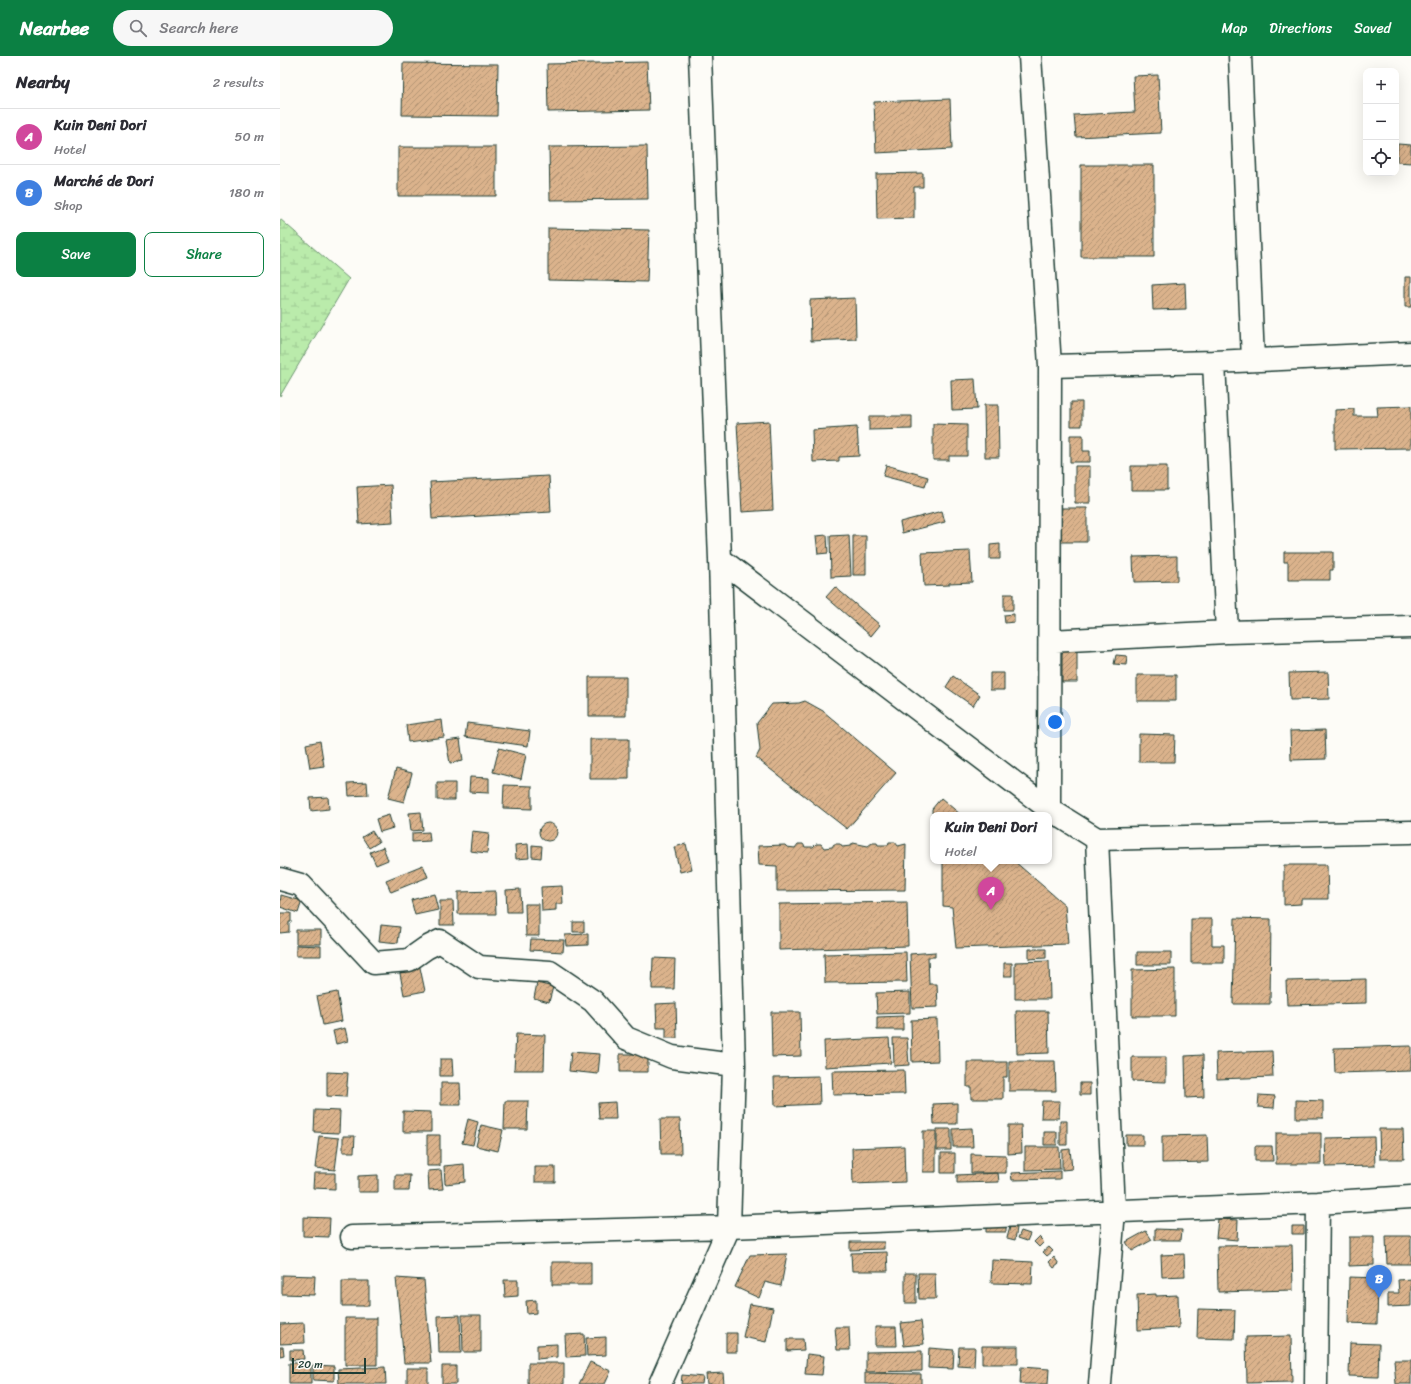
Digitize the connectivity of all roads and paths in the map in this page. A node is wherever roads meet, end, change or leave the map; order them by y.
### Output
1 (700, 56) edge
2 (1030, 56) edge
3 (1240, 56) edge
4 (1411, 353) edge
5 (1253, 360) junction
6 (1214, 362) junction
7 (1050, 366) junction
8 (720, 559) junction
9 (1411, 627) edge
10 (1227, 632) junction
11 (1050, 641) junction
12 (1049, 809) junction
13 (1411, 832) edge
14 (1097, 839) junction
15 (280, 879) edge
16 (734, 1065) junction
17 (1411, 1197) edge
18 (1318, 1203) junction
19 (1114, 1210) junction
20 (730, 1226) junction
21 (352, 1237) dead end
22 (660, 1384) edge
23 (1100, 1384) edge
24 (1316, 1384) edge

1 - 8 street
2 - 7 street
3 - 5 street
4 - 5 street
5 - 6 street
6 - 7 street
6 - 10 street
7 - 11 street
8 - 12 street
8 - 16 street
9 - 10 street
10 - 11 street
11 - 12 street
12 - 14 street
13 - 14 street
14 - 19 street
15 - 16 street
16 - 20 street
17 - 18 street
18 - 19 street
18 - 24 street
19 - 20 street
19 - 23 street
20 - 21 street
20 - 22 street

